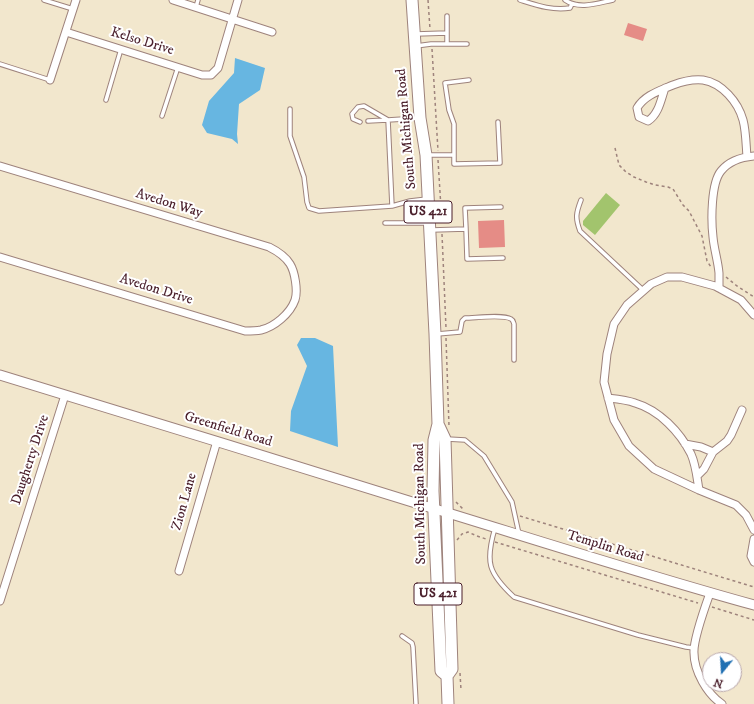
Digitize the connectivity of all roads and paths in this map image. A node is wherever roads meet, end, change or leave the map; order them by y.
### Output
1 (44, 0) edge
2 (76, 0) edge
3 (173, 0) edge
4 (238, 0) edge
5 (412, 0) edge
6 (428, 0) edge
7 (520, 0) edge
8 (565, 0) edge
9 (613, 0) edge
10 (197, 4) edge
11 (572, 4) junction
12 (73, 9) junction
13 (447, 16) dead end
14 (233, 19) junction
15 (66, 32) junction
16 (272, 32) dead end
17 (447, 33) junction
18 (414, 34) junction
19 (431, 34) junction
20 (432, 44) junction
21 (447, 44) junction
22 (467, 44) dead end
23 (415, 46) junction
24 (121, 49) junction
25 (0, 64) edge
26 (178, 67) junction
27 (50, 80) joint
28 (469, 80) dead end
29 (666, 88) junction
30 (106, 100) dead end
31 (290, 109) dead end
32 (162, 116) dead end
33 (420, 118) junction
34 (388, 120) junction
35 (368, 121) dead end
36 (360, 122) dead end
37 (498, 122) dead end
38 (615, 148) dead end
39 (426, 155) junction
40 (438, 155) junction
41 (454, 155) junction
42 (750, 156) edge
43 (0, 166) edge
44 (428, 199) junction
45 (581, 200) dead end
46 (392, 206) junction
47 (501, 207) dead end
48 (385, 223) dead end
49 (429, 227) junction
50 (442, 229) junction
51 (466, 229) junction
52 (0, 257) edge
53 (503, 258) dead end
54 (719, 272) junction
55 (719, 288) junction
56 (643, 290) junction
57 (754, 297) edge
58 (295, 300) joint
59 (754, 315) edge
60 (440, 334) junction
61 (514, 360) dead end
62 (0, 375) edge
63 (65, 395) junction
64 (608, 398) junction
65 (742, 410) dead end
66 (438, 424) junction
67 (447, 439) junction
68 (217, 441) junction
69 (685, 444) junction
70 (713, 452) junction
71 (697, 476) junction
72 (699, 490) junction
73 (455, 501) dead end
74 (434, 509) junction
75 (463, 509) dead end
76 (448, 513) junction
77 (514, 514) junction
78 (495, 528) junction
79 (754, 530) edge
80 (519, 536) junction
81 (488, 539) dead end
82 (754, 539) edge
83 (495, 542) dead end
84 (456, 543) dead end
85 (754, 562) edge
86 (179, 571) dead end
87 (754, 587) edge
88 (710, 593) junction
89 (0, 601) edge
90 (697, 603) dead end
91 (754, 605) edge
92 (715, 608) dead end
93 (754, 620) edge
94 (402, 636) dead end
95 (694, 648) junction
96 (460, 666) dead end
97 (447, 676) junction
98 (461, 690) dead end
99 (416, 704) edge
100 (448, 704) edge
101 (722, 704) edge

1 - 12 lane
2 - 12 street
3 - 10 street
4 - 14 street
5 - 18 main road, South Michigan Road / US 421
6 - 19 path
7 - 11 lane
8 - 11 lane
9 - 11 lane
10 - 14 street
12 - 15 street
13 - 17 lane
14 - 16 street
14 - 26 street, Kelso Drive
15 - 24 street, Kelso Drive
15 - 27 street
17 - 19 lane
17 - 21 lane
18 - 19 lane
18 - 23 main road, South Michigan Road / US 421
20 - 21 lane
20 - 23 lane
20 - 40 path
21 - 22 lane
23 - 33 main road, South Michigan Road / US 421
24 - 26 street, Kelso Drive
24 - 30 lane
25 - 27 lane
26 - 32 lane
28 - 41 lane
29 - 29 street
29 - 42 street
31 - 46 lane
33 - 34 lane
33 - 39 main road, South Michigan Road / US 421
34 - 35 lane
34 - 36 lane
34 - 46 lane
37 - 41 lane
38 - 54 path
39 - 40 lane
39 - 44 main road, South Michigan Road / US 421
40 - 41 lane
40 - 50 path
42 - 54 street
43 - 58 street, Avedon Way
44 - 46 lane
44 - 49 main road, South Michigan Road / US 421
45 - 56 lane
47 - 51 lane
48 - 49 lane
49 - 50 lane
49 - 60 main road, South Michigan Road / US 421
50 - 51 lane
50 - 60 path
51 - 53 lane
52 - 58 street, Avedon Drive
54 - 55 street
54 - 57 path
55 - 56 street
55 - 59 street
56 - 64 street
60 - 61 lane
60 - 66 main road, South Michigan Road / US 421
60 - 67 path
62 - 63 street, Greenfield Road
63 - 68 street, Greenfield Road
63 - 89 street, Daugherty Drive
64 - 69 street
64 - 72 street
65 - 70 street
66 - 67 main road, South Michigan Road / US 421
66 - 74 main road, South Michigan Road / US 421
67 - 76 main road, South Michigan Road / US 421
67 - 77 lane
68 - 74 street, Greenfield Road
68 - 86 street, Zion Lane
69 - 70 street
69 - 71 street
70 - 71 street
71 - 72 street
72 - 79 street
73 - 75 path
74 - 76 street, Greenfield Road
74 - 97 main road, South Michigan Road / US 421
76 - 78 street, Templin Road
76 - 97 main road, South Michigan Road / US 421
77 - 80 lane
77 - 87 path
78 - 80 street, Templin Road
78 - 95 lane
80 - 88 street, Templin Road
81 - 84 path
82 - 85 street
83 - 90 path
88 - 91 street, Templin Road
88 - 95 street
92 - 93 path
94 - 99 lane
95 - 101 street
96 - 98 path
97 - 100 main road, South Michigan Road / US 421

